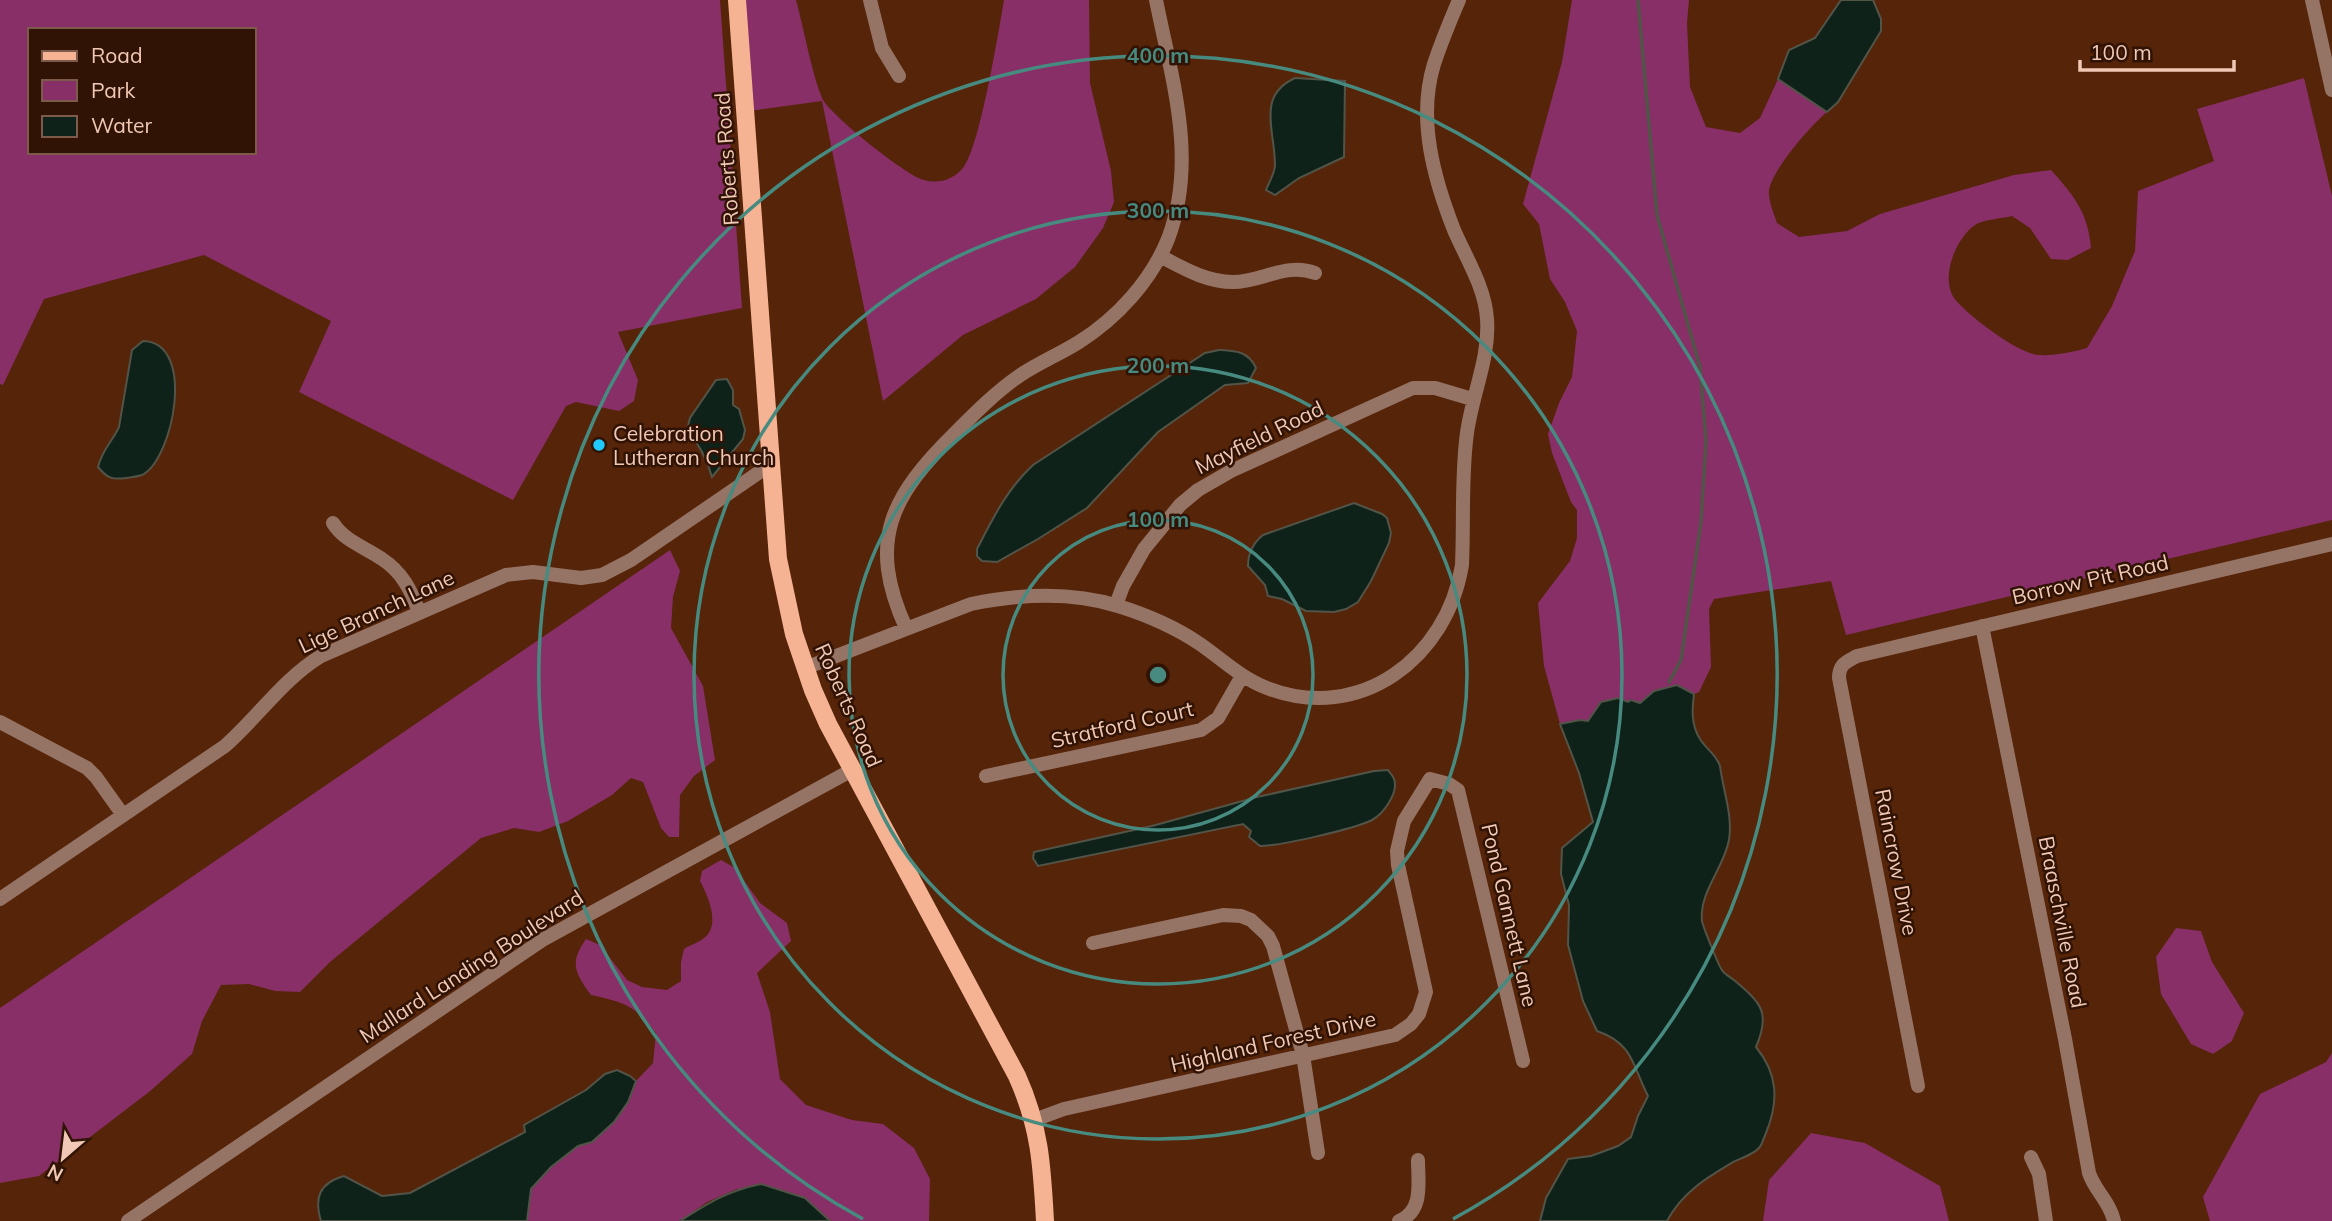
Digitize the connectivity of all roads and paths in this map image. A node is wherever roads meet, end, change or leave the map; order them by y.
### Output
1 (737, 0) edge
2 (870, 0) edge
3 (1156, 0) edge
4 (1459, 0) edge
5 (2312, 0) edge
6 (899, 76) dead end
7 (2332, 90) edge
8 (1160, 256) junction
9 (1315, 273) dead end
10 (1472, 399) junction
11 (770, 465) junction
12 (333, 523) dead end
13 (2332, 544) edge
14 (1116, 605) junction
15 (419, 612) junction
16 (1982, 626) junction
17 (906, 628) junction
18 (1857, 656) joint
19 (805, 668) junction
20 (1242, 676) junction
21 (0, 722) edge
22 (852, 770) junction
23 (986, 776) dead end
24 (1449, 784) joint
25 (123, 815) junction
26 (0, 899) edge
27 (1093, 943) dead end
28 (1303, 1055) junction
29 (1523, 1061) dead end
30 (1918, 1086) dead end
31 (1034, 1120) junction
32 (1318, 1153) dead end
33 (2031, 1157) dead end
34 (1418, 1160) dead end
35 (151, 1207) junction
36 (128, 1221) edge
37 (161, 1221) edge
38 (1045, 1221) edge
39 (1399, 1221) edge
40 (2046, 1221) edge
41 (2114, 1221) edge

1 - 11 main road, Roberts Road
2 - 6 street
3 - 8 street
4 - 10 street
5 - 7 street
8 - 9 street
8 - 17 street
10 - 14 street, Mayfield Road
10 - 20 street
11 - 15 street, Lige Branch Lane
11 - 19 main road, Roberts Road
12 - 15 street
13 - 16 street, Borrow Pit Road
14 - 17 street
14 - 20 street
15 - 25 street, Lige Branch Lane
16 - 18 street, Borrow Pit Road
16 - 41 street, Braaschville Road
17 - 19 street
18 - 30 street, Raincrow Drive
19 - 22 main road, Roberts Road
20 - 23 street, Stratford Court
21 - 25 street
22 - 31 main road, Roberts Road
22 - 35 street, Mallard Landing Boulevard
24 - 28 street, Highland Forest Drive
24 - 29 street, Pond Gannett Lane
25 - 26 street, Lige Branch Lane
27 - 28 street
28 - 31 street, Highland Forest Drive
28 - 32 street
31 - 38 main road, Roberts Road
33 - 40 street
34 - 39 street
35 - 36 street, Mallard Landing Boulevard
35 - 37 street

